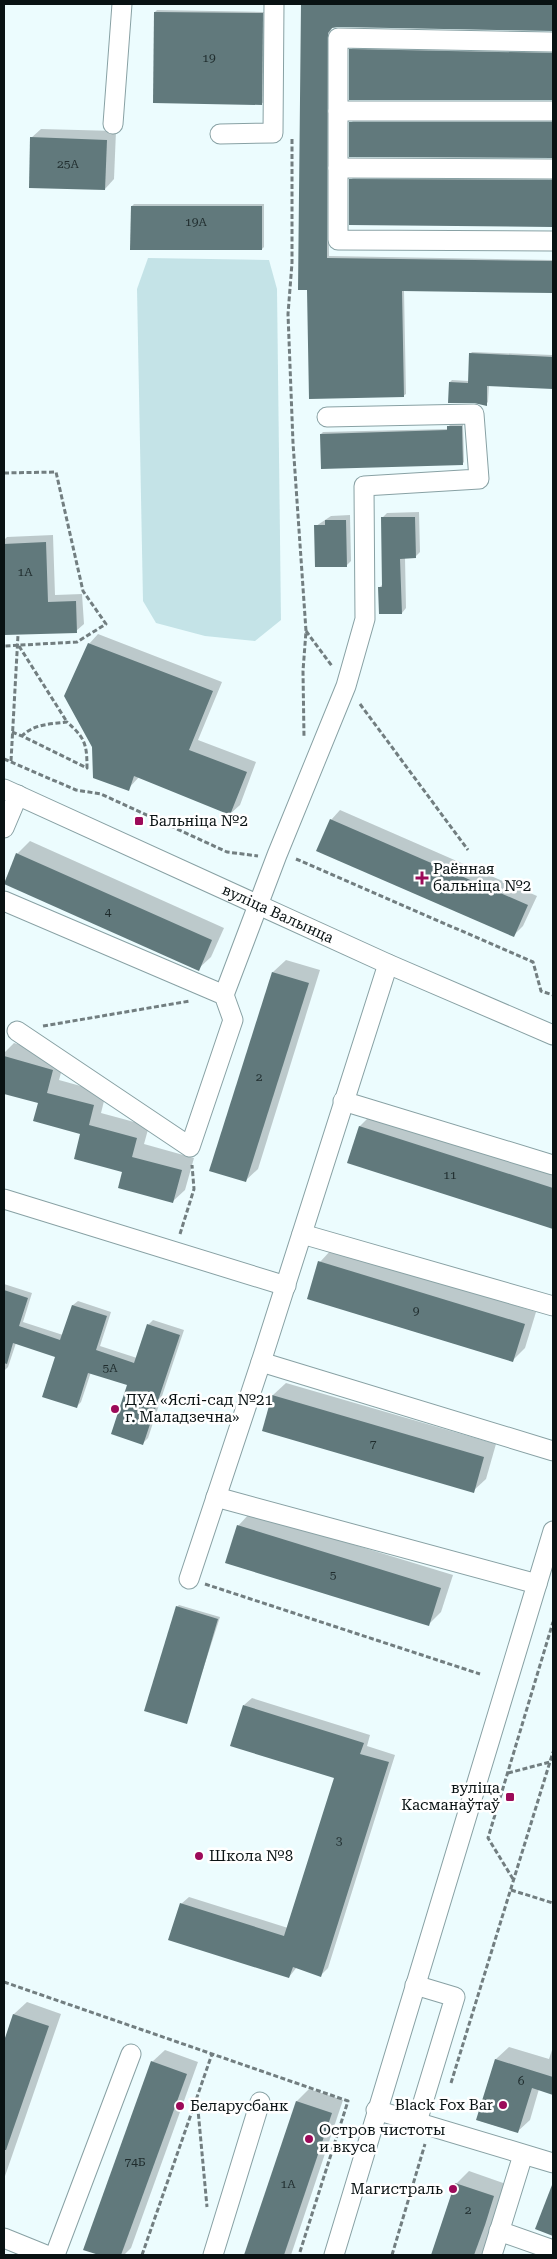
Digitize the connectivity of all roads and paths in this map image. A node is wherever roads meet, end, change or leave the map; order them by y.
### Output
1 (122, 4) edge
2 (274, 4) edge
3 (553, 42) edge
4 (338, 111) junction
5 (553, 111) edge
6 (113, 124) dead end
7 (292, 133) dead end
8 (220, 134) dead end
9 (338, 168) junction
10 (553, 169) edge
11 (553, 241) edge
12 (327, 417) dead end
13 (4, 473) edge
14 (306, 631) junction
15 (18, 635) dead end
16 (4, 646) edge
17 (18, 646) junction
18 (346, 686) junction
19 (67, 722) junction
20 (12, 732) junction
21 (22, 736) junction
22 (304, 738) dead end
23 (11, 762) dead end
24 (11, 792) edge
25 (4, 828) edge
26 (468, 850) dead end
27 (4, 901) edge
28 (258, 905) junction
29 (388, 964) junction
30 (224, 996) junction
31 (194, 1000) dead end
32 (17, 1031) joint
33 (553, 1035) edge
34 (343, 1101) junction
35 (190, 1147) junction
36 (553, 1165) edge
37 (4, 1200) edge
38 (302, 1234) junction
39 (174, 1252) junction
40 (286, 1286) junction
41 (553, 1306) edge
42 (261, 1362) junction
43 (553, 1451) edge
44 (216, 1497) junction
45 (553, 1530) edge
46 (189, 1579) joint
47 (543, 1580) edge
48 (553, 1622) edge
49 (480, 1674) dead end
50 (550, 1762) dead end
51 (508, 1773) junction
52 (513, 1880) dead end
53 (511, 1890) dead end
54 (553, 1903) edge
55 (4, 1982) edge
56 (414, 1985) junction
57 (131, 2054) dead end
58 (212, 2054) junction
59 (197, 2098) junction
60 (260, 2102) dead end
61 (376, 2110) junction
62 (417, 2122) junction
63 (523, 2155) junction
64 (553, 2163) edge
65 (207, 2216) dead end
66 (500, 2231) junction
67 (4, 2238) edge
68 (553, 2250) edge
69 (46, 2255) edge
70 (55, 2255) edge
71 (142, 2255) edge
72 (213, 2255) edge
73 (299, 2255) edge
74 (334, 2255) edge
75 (492, 2255) edge

1 - 6 street
2 - 8 street
3 - 4 street
4 - 5 street
4 - 9 street
7 - 14 path
9 - 10 street
9 - 11 street
12 - 18 street
13 - 17 path
14 - 18 path
14 - 22 path
15 - 17 path
16 - 17 path
17 - 19 path
17 - 20 path
18 - 26 path
18 - 28 street
19 - 21 path
19 - 21 path
20 - 21 path
20 - 23 path
24 - 25 street
24 - 28 street, вуліца Валынца
27 - 30 street
28 - 29 street, вуліца Валынца
28 - 30 street
29 - 33 street, вуліца Валынца
29 - 34 street
30 - 35 street
31 - 32 path
32 - 35 street
34 - 36 street
34 - 38 street
35 - 39 path
37 - 39 street
38 - 40 street
38 - 41 street
39 - 40 street
40 - 42 street
42 - 43 street
42 - 44 street
44 - 46 street
44 - 47 street
45 - 47 street
46 - 49 path
47 - 56 street
48 - 51 path
50 - 51 path
51 - 52 path
53 - 54 path
55 - 58 path
56 - 61 street
56 - 62 street
57 - 70 street
58 - 59 path
58 - 73 path
59 - 65 path
59 - 71 path
60 - 72 street
61 - 62 street
61 - 74 street
62 - 63 street
63 - 64 street
63 - 66 street
66 - 68 street
66 - 75 street
67 - 69 street

